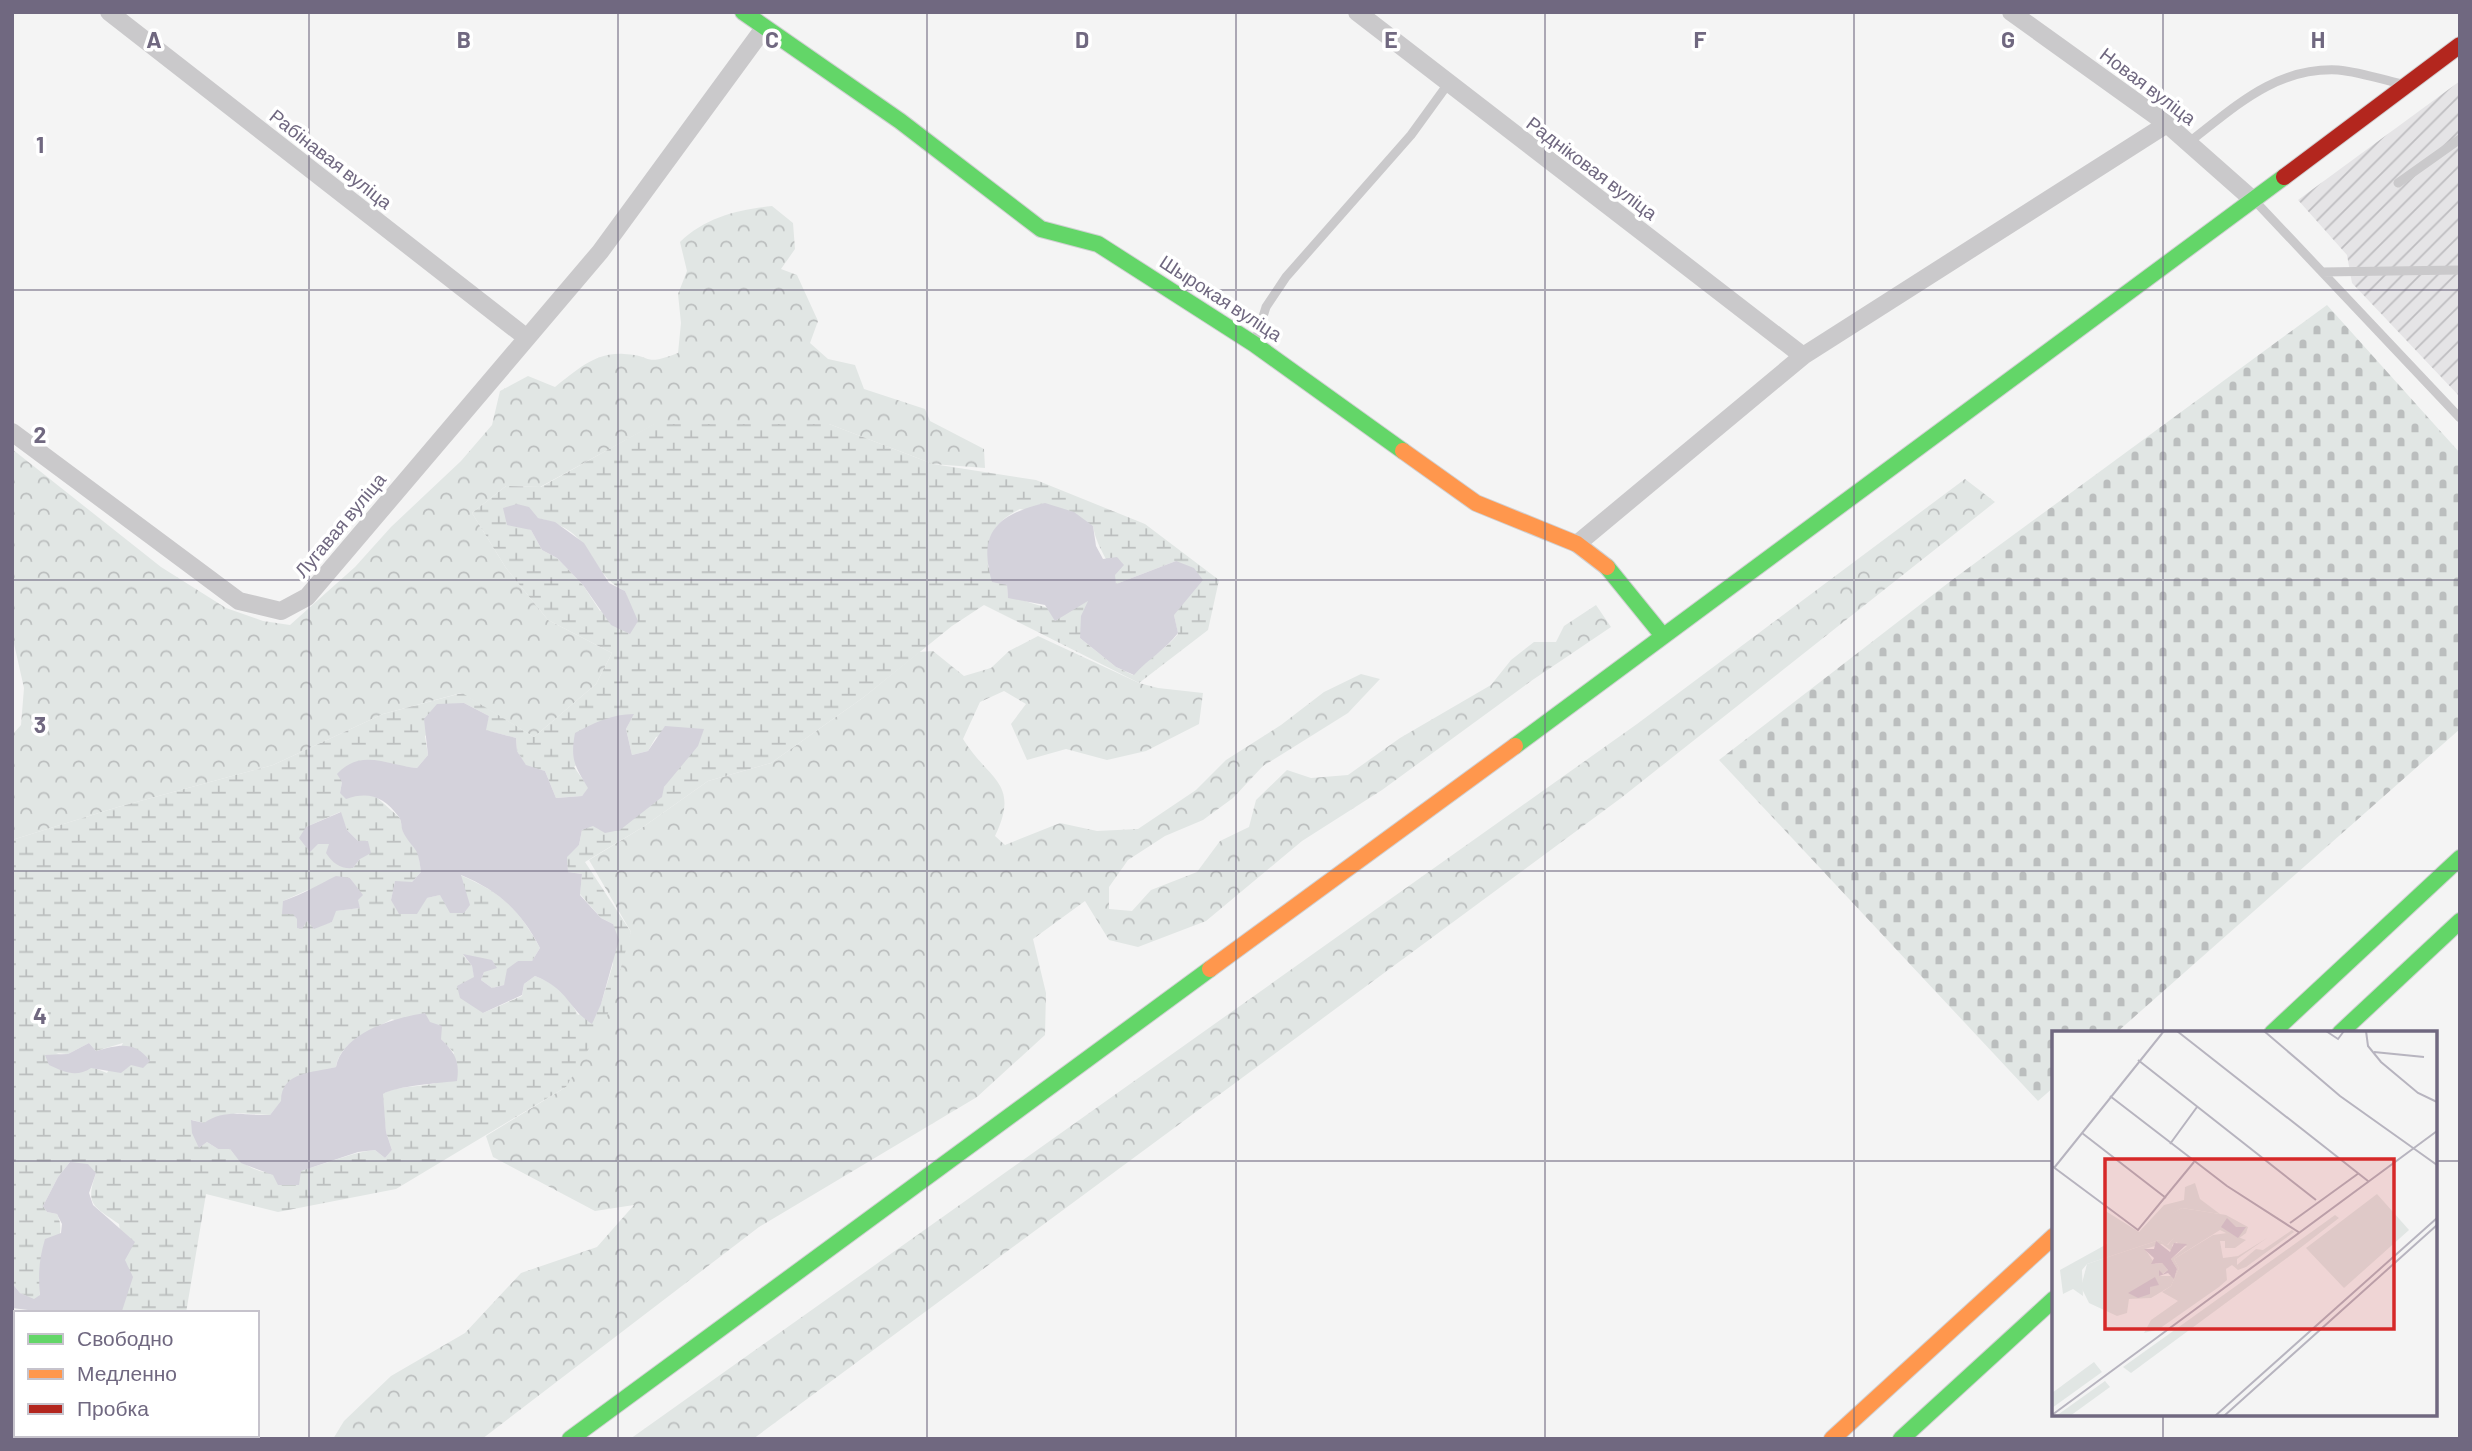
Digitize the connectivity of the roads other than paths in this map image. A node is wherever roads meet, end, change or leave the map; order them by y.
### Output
1 (109, 12) edge
2 (743, 12) edge
3 (1357, 12) edge
4 (2011, 12) edge
5 (764, 28) junction
6 (2460, 45) edge
7 (1448, 84) junction
8 (2407, 85) junction
9 (2167, 124) junction
10 (2460, 139) edge
11 (2188, 143) junction
12 (2398, 183) dead end
13 (2253, 200) junction
14 (2460, 270) edge
15 (2322, 272) junction
16 (527, 338) junction
17 (1254, 344) junction
18 (1803, 356) junction
19 (2460, 418) edge
20 (12, 432) edge
21 (1577, 544) junction
22 (1663, 636) junction
23 (2460, 858) edge
24 (2460, 921) edge
25 (2274, 1031) edge
26 (2342, 1031) edge
27 (2052, 1238) edge
28 (2052, 1301) edge
29 (570, 1439) edge
30 (1832, 1439) edge
31 (1901, 1439) edge

1 - 16 street, Рабінавая вуліца
2 - 5 main road, Шырокая вуліца
3 - 7 street, Радніковая вуліца
4 - 9 street, Новая вуліца
5 - 16 street, Лугавая вуліца
5 - 17 main road, Шырокая вуліца
6 - 8 main road
7 - 17 lane
7 - 18 street, Радніковая вуліца
8 - 11 lane
8 - 13 main road
9 - 11 street, Новая вуліца
9 - 18 street
10 - 12 lane
11 - 13 street, Новая вуліца
13 - 15 lane
13 - 22 main road
14 - 15 lane
15 - 19 lane
16 - 20 street, Лугавая вуліца
17 - 21 main road, Шырокая вуліца
18 - 21 street
21 - 22 main road, Шырокая вуліца
22 - 29 main road
23 - 25 main road
24 - 26 main road
27 - 30 main road
28 - 31 main road

